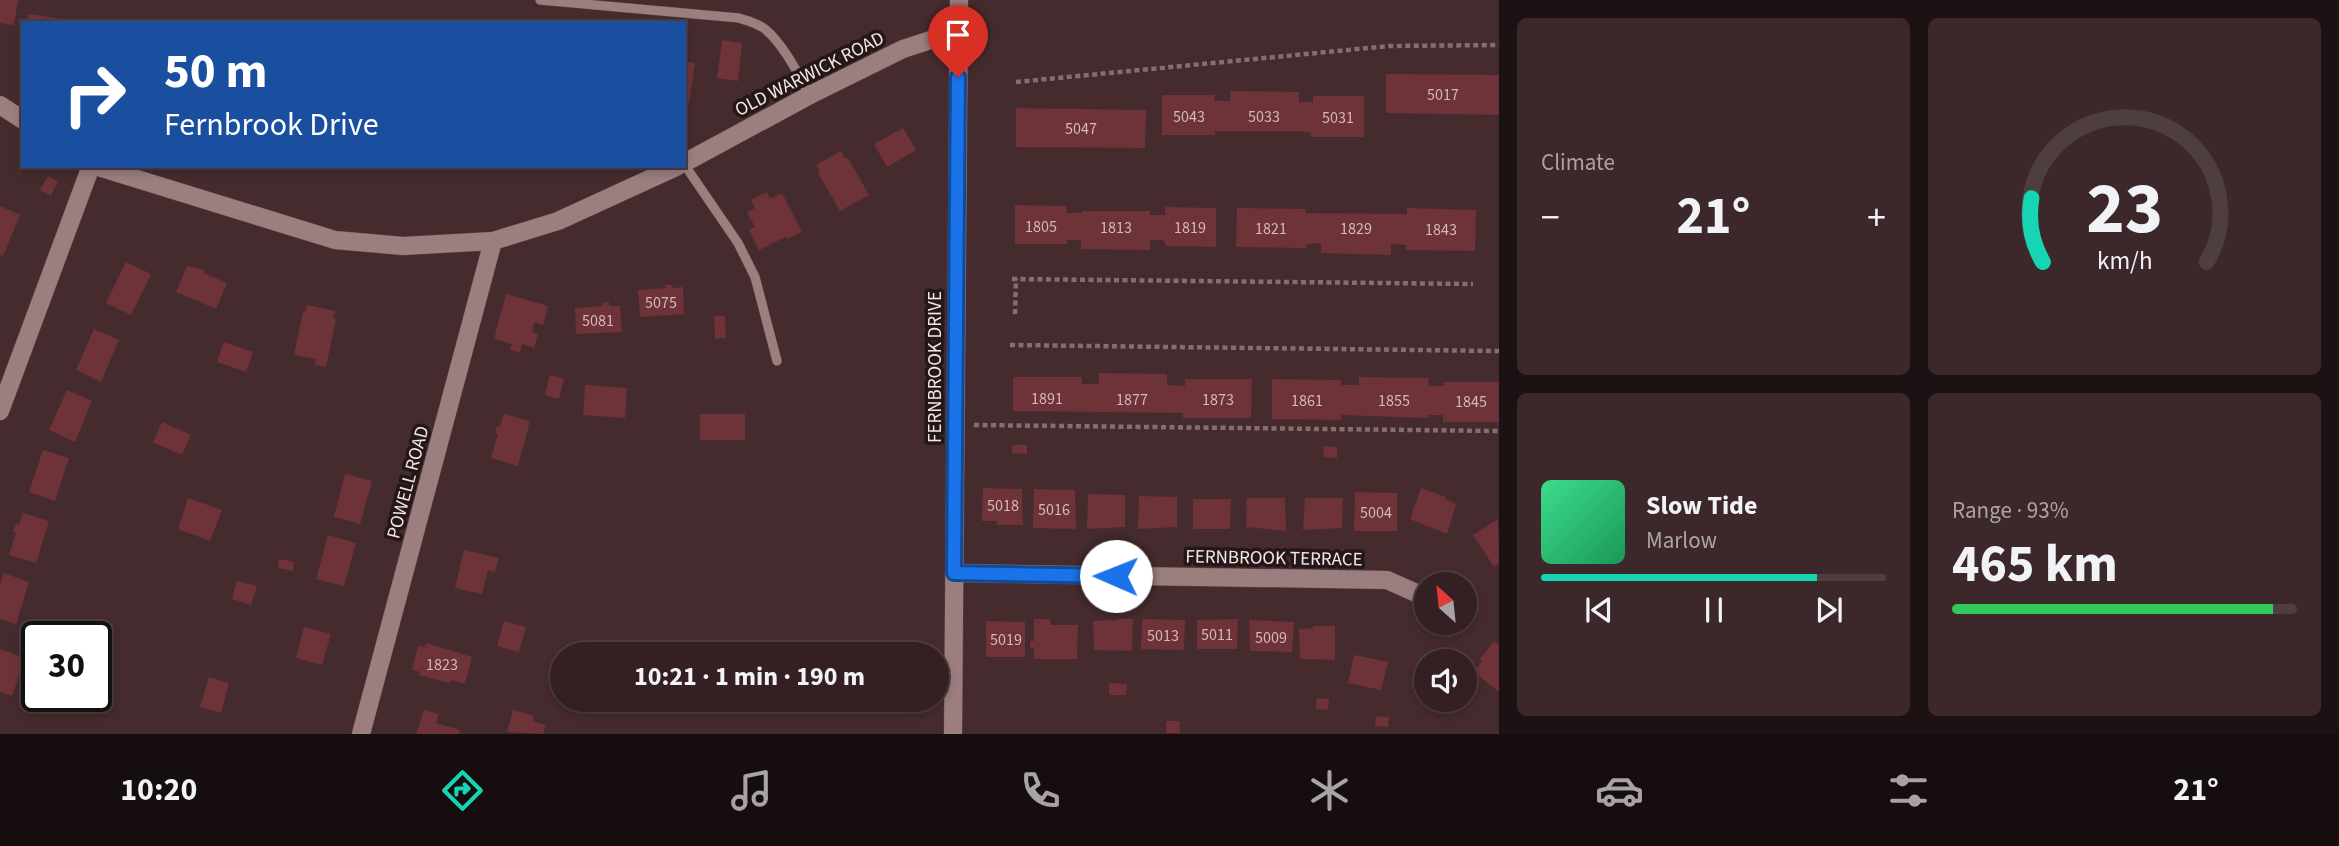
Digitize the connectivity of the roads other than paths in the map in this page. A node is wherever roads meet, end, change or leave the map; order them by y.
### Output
1 (540, 0) edge
2 (959, 0) edge
3 (958, 31) junction
4 (810, 95) junction
5 (0, 105) edge
6 (21, 119) edge
7 (686, 162) edge
8 (686, 166) edge
9 (92, 168) edge
10 (100, 168) edge
11 (674, 168) edge
12 (493, 241) junction
13 (777, 361) dead end
14 (0, 411) edge
15 (954, 573) junction
16 (1414, 592) edge
17 (361, 734) edge
18 (953, 734) edge

1 - 4 lane
2 - 3 street, FERNBROOK DRIVE
3 - 4 street, OLD WARWICK ROAD
3 - 15 street, FERNBROOK DRIVE
4 - 7 street, OLD WARWICK ROAD
5 - 6 street
8 - 13 lane
9 - 14 street
10 - 12 street
11 - 12 street
12 - 17 street, POWELL ROAD
15 - 16 street, FERNBROOK TERRACE
15 - 18 street, FERNBROOK DRIVE

